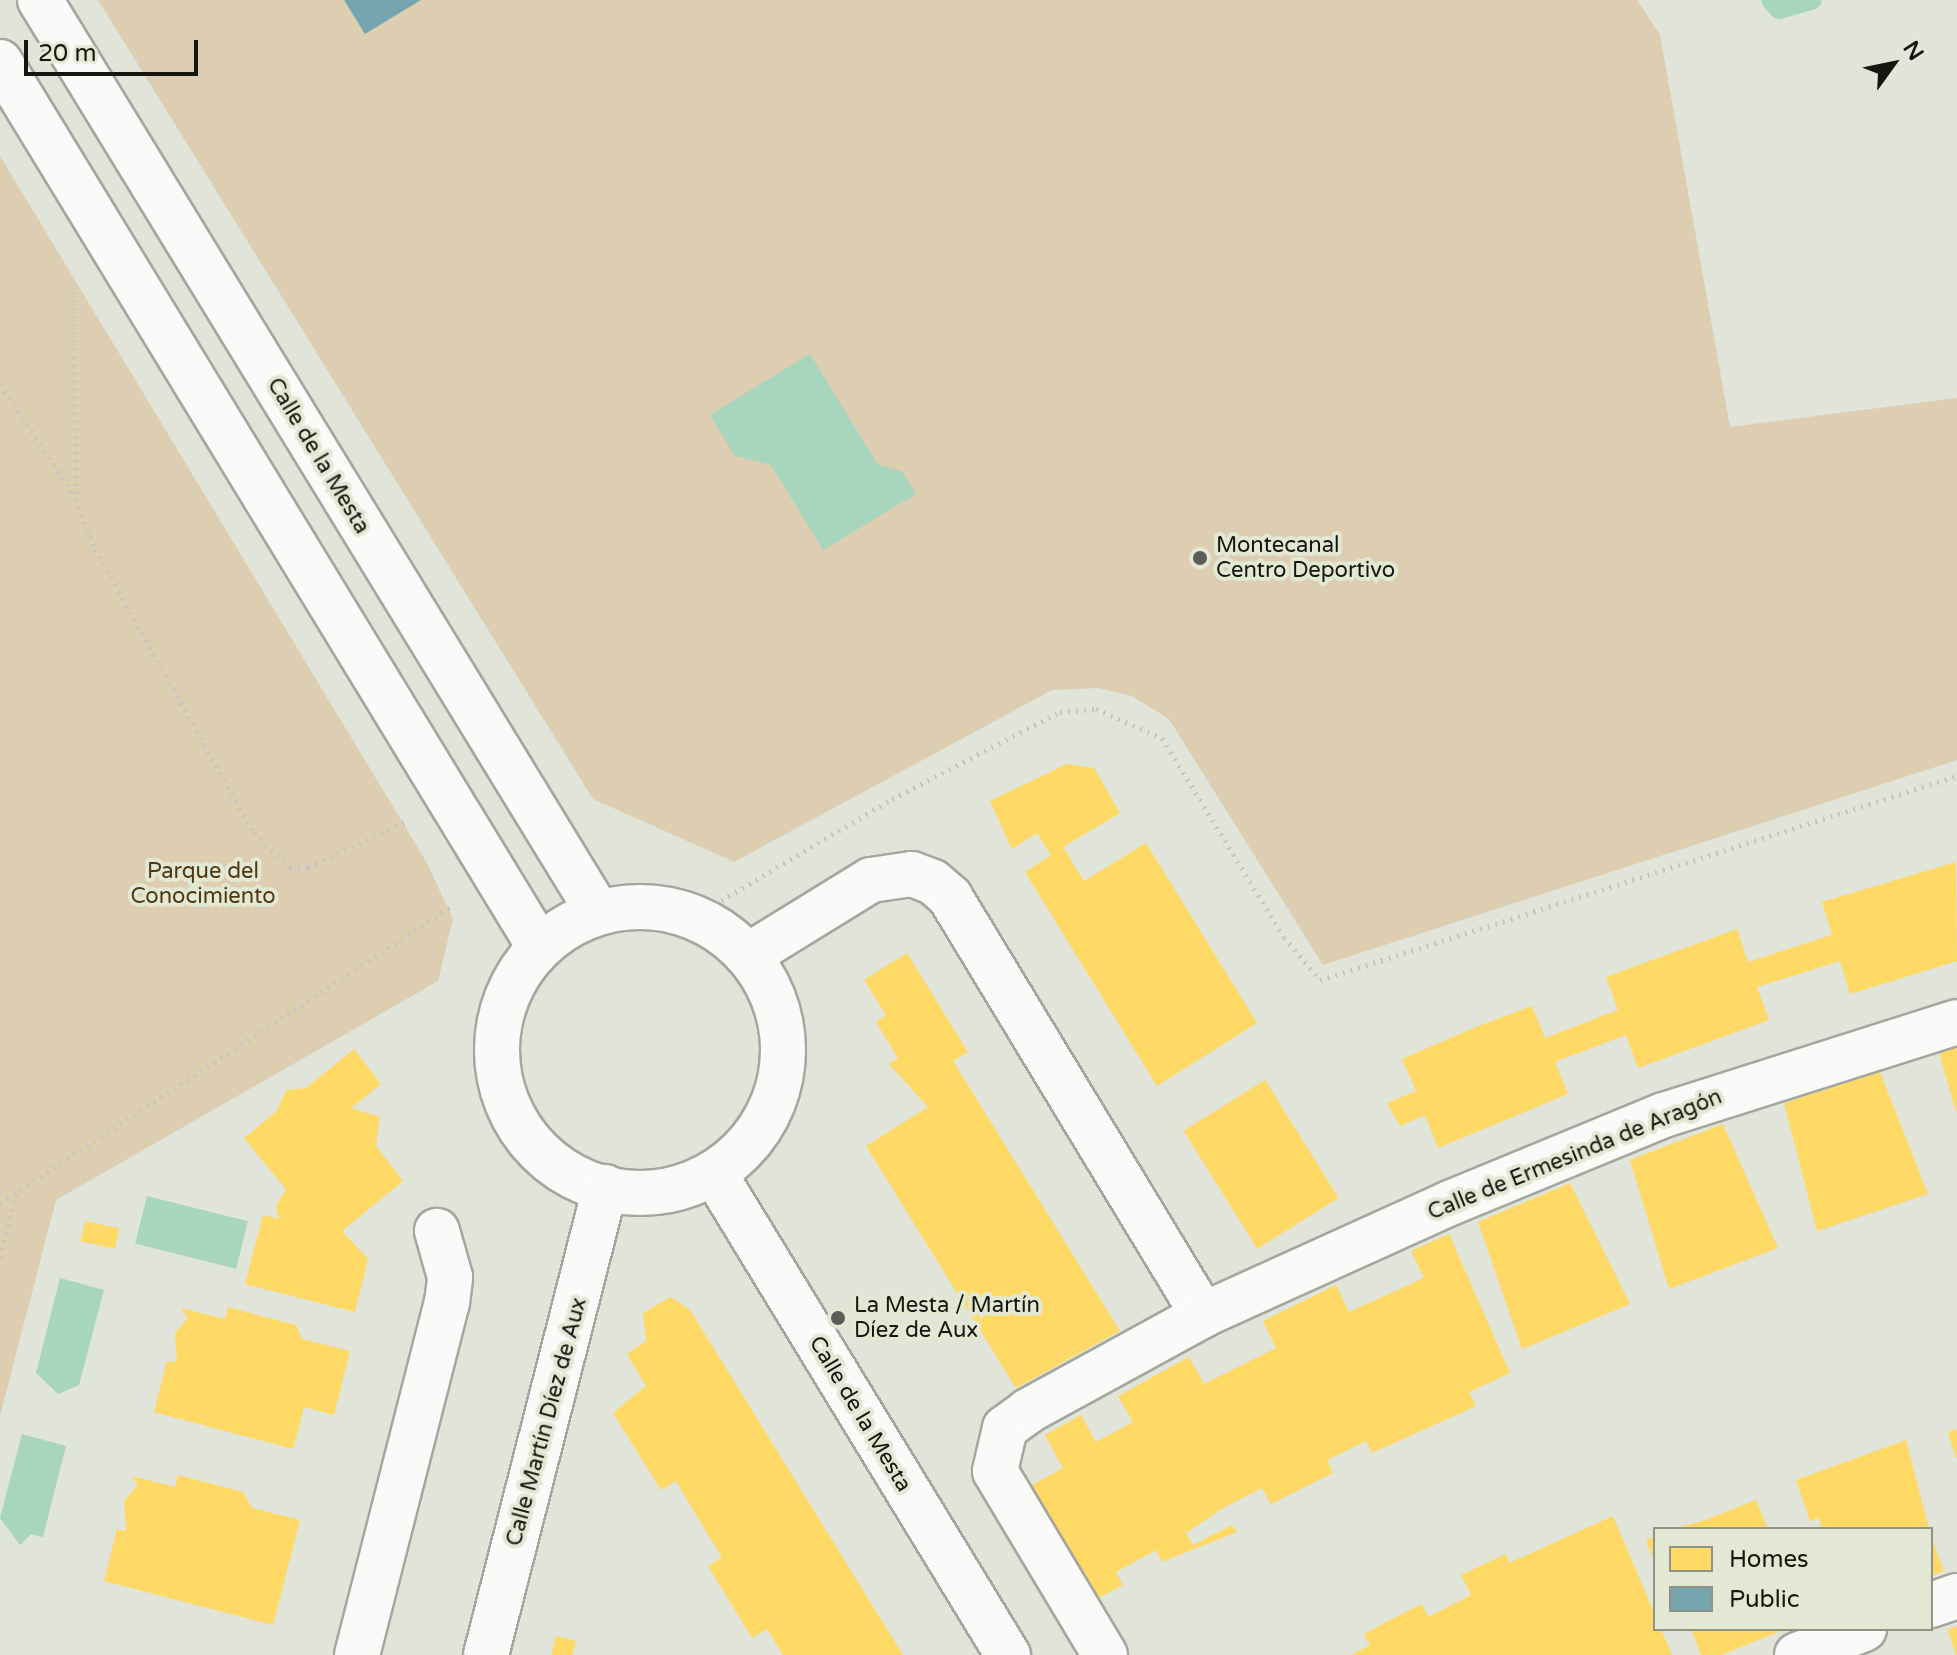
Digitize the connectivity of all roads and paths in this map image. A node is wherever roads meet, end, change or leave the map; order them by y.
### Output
1 (40, 0) edge
2 (0, 62) edge
3 (73, 276) dead end
4 (0, 384) edge
5 (76, 499) junction
6 (1957, 776) edge
7 (446, 799) junction
8 (496, 877) junction
9 (598, 912) junction
10 (694, 917) junction
11 (539, 946) junction
12 (749, 955) junction
13 (1957, 1022) edge
14 (714, 1173) junction
15 (605, 1187) junction
16 (17, 1192) junction
17 (0, 1203) edge
18 (437, 1231) dead end
19 (0, 1257) edge
20 (1203, 1315) junction
21 (1957, 1596) edge
22 (1933, 1604) edge
23 (1859, 1631) edge
24 (357, 1655) edge
25 (486, 1655) edge
26 (1008, 1655) edge
27 (1105, 1655) edge
28 (1797, 1655) edge

1 - 9 street, Calle de la Mesta
2 - 7 street
3 - 5 path
4 - 5 path
5 - 7 path
6 - 10 path
7 - 8 street
8 - 11 street
8 - 16 path
9 - 10 street
9 - 11 street
10 - 12 street
11 - 15 street
12 - 14 street
12 - 20 street
13 - 20 street, Calle de Ermesinda de Aragón
14 - 15 street
14 - 26 street, Calle de la Mesta
15 - 25 street, Calle Martín Díez de Aux
16 - 17 path
16 - 19 path
18 - 24 street
20 - 27 street, Calle de Ermesinda de Aragón
21 - 22 street
23 - 28 street

